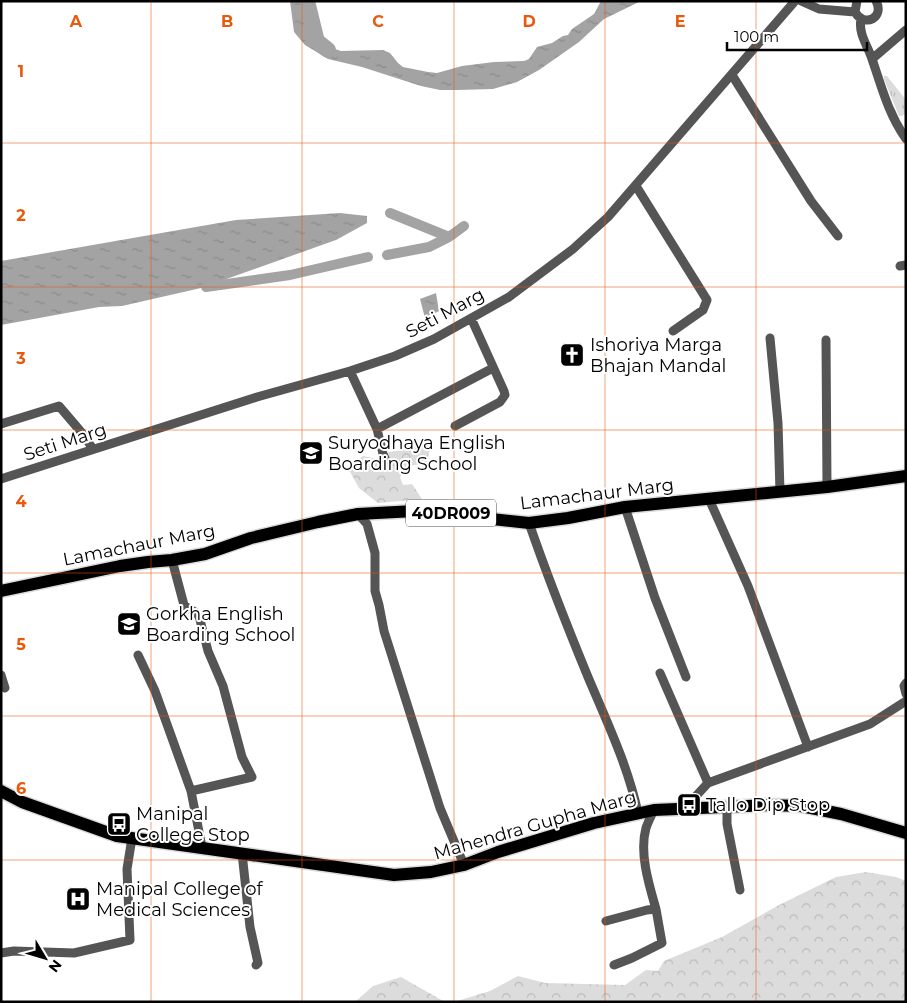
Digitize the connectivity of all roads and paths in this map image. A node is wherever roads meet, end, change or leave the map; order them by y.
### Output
1 (795, 1) edge
2 (801, 1) edge
3 (857, 1) edge
4 (876, 1) edge
5 (858, 15) junction
6 (906, 30) edge
7 (872, 59) junction
8 (732, 75) junction
9 (906, 139) edge
10 (636, 186) junction
11 (838, 236) dead end
12 (471, 318) junction
13 (673, 331) dead end
14 (770, 338) dead end
15 (826, 340) dead end
16 (493, 368) junction
17 (350, 371) junction
18 (1, 424) edge
19 (455, 426) dead end
20 (376, 429) junction
21 (93, 449) junction
22 (387, 462) dead end
23 (906, 476) edge
24 (1, 479) edge
25 (827, 487) junction
26 (780, 492) junction
27 (709, 498) junction
28 (625, 507) junction
29 (358, 514) junction
30 (529, 523) junction
31 (172, 560) junction
32 (1, 591) edge
33 (138, 655) dead end
34 (660, 673) dead end
35 (1, 675) edge
36 (686, 678) dead end
37 (5, 688) dead end
38 (906, 701) edge
39 (808, 747) junction
40 (708, 783) junction
41 (1, 791) edge
42 (191, 791) junction
43 (690, 807) junction
44 (727, 807) junction
45 (654, 810) junction
46 (638, 813) junction
47 (906, 833) edge
48 (132, 838) junction
49 (202, 847) junction
50 (242, 853) junction
51 (464, 865) junction
52 (740, 890) dead end
53 (656, 910) junction
54 (606, 921) dead end
55 (1, 953) edge
56 (614, 965) dead end
57 (256, 966) dead end

1 - 8 street, Seti Marg
2 - 5 street
3 - 5 street
4 - 5 street
5 - 7 street
6 - 7 street
7 - 9 street
8 - 10 street, Seti Marg
8 - 11 street
10 - 12 street, Seti Marg
10 - 13 street
12 - 16 street
12 - 17 street, Seti Marg
14 - 26 street
15 - 25 street
16 - 19 street
16 - 20 street
17 - 20 street
17 - 21 street, Seti Marg
18 - 21 street
20 - 22 street
21 - 24 street, Seti Marg
23 - 25 main road, Lamachaur Marg / 40DR009
25 - 26 main road, Lamachaur Marg / 40DR009
26 - 27 main road, Lamachaur Marg / 40DR009
27 - 28 main road, Lamachaur Marg / 40DR009
27 - 39 street
28 - 30 main road, Lamachaur Marg / 40DR009
28 - 36 street
29 - 30 main road, Lamachaur Marg / 40DR009
29 - 31 main road, Lamachaur Marg / 40DR009
29 - 51 street
30 - 46 street
31 - 32 main road, Lamachaur Marg / 40DR009
31 - 42 street
33 - 42 street
34 - 40 street
35 - 37 street
38 - 39 street
39 - 40 street
40 - 43 street
41 - 48 main road, Mahendra Gupha Marg
42 - 49 street
43 - 44 main road, Mahendra Gupha Marg
43 - 45 main road, Mahendra Gupha Marg
44 - 47 main road, Mahendra Gupha Marg
44 - 52 street
45 - 46 main road, Mahendra Gupha Marg
45 - 53 street
46 - 51 main road, Mahendra Gupha Marg
48 - 49 main road, Mahendra Gupha Marg
48 - 55 street
49 - 50 main road, Mahendra Gupha Marg
50 - 51 main road, Mahendra Gupha Marg
50 - 57 street
53 - 54 street
53 - 56 street

